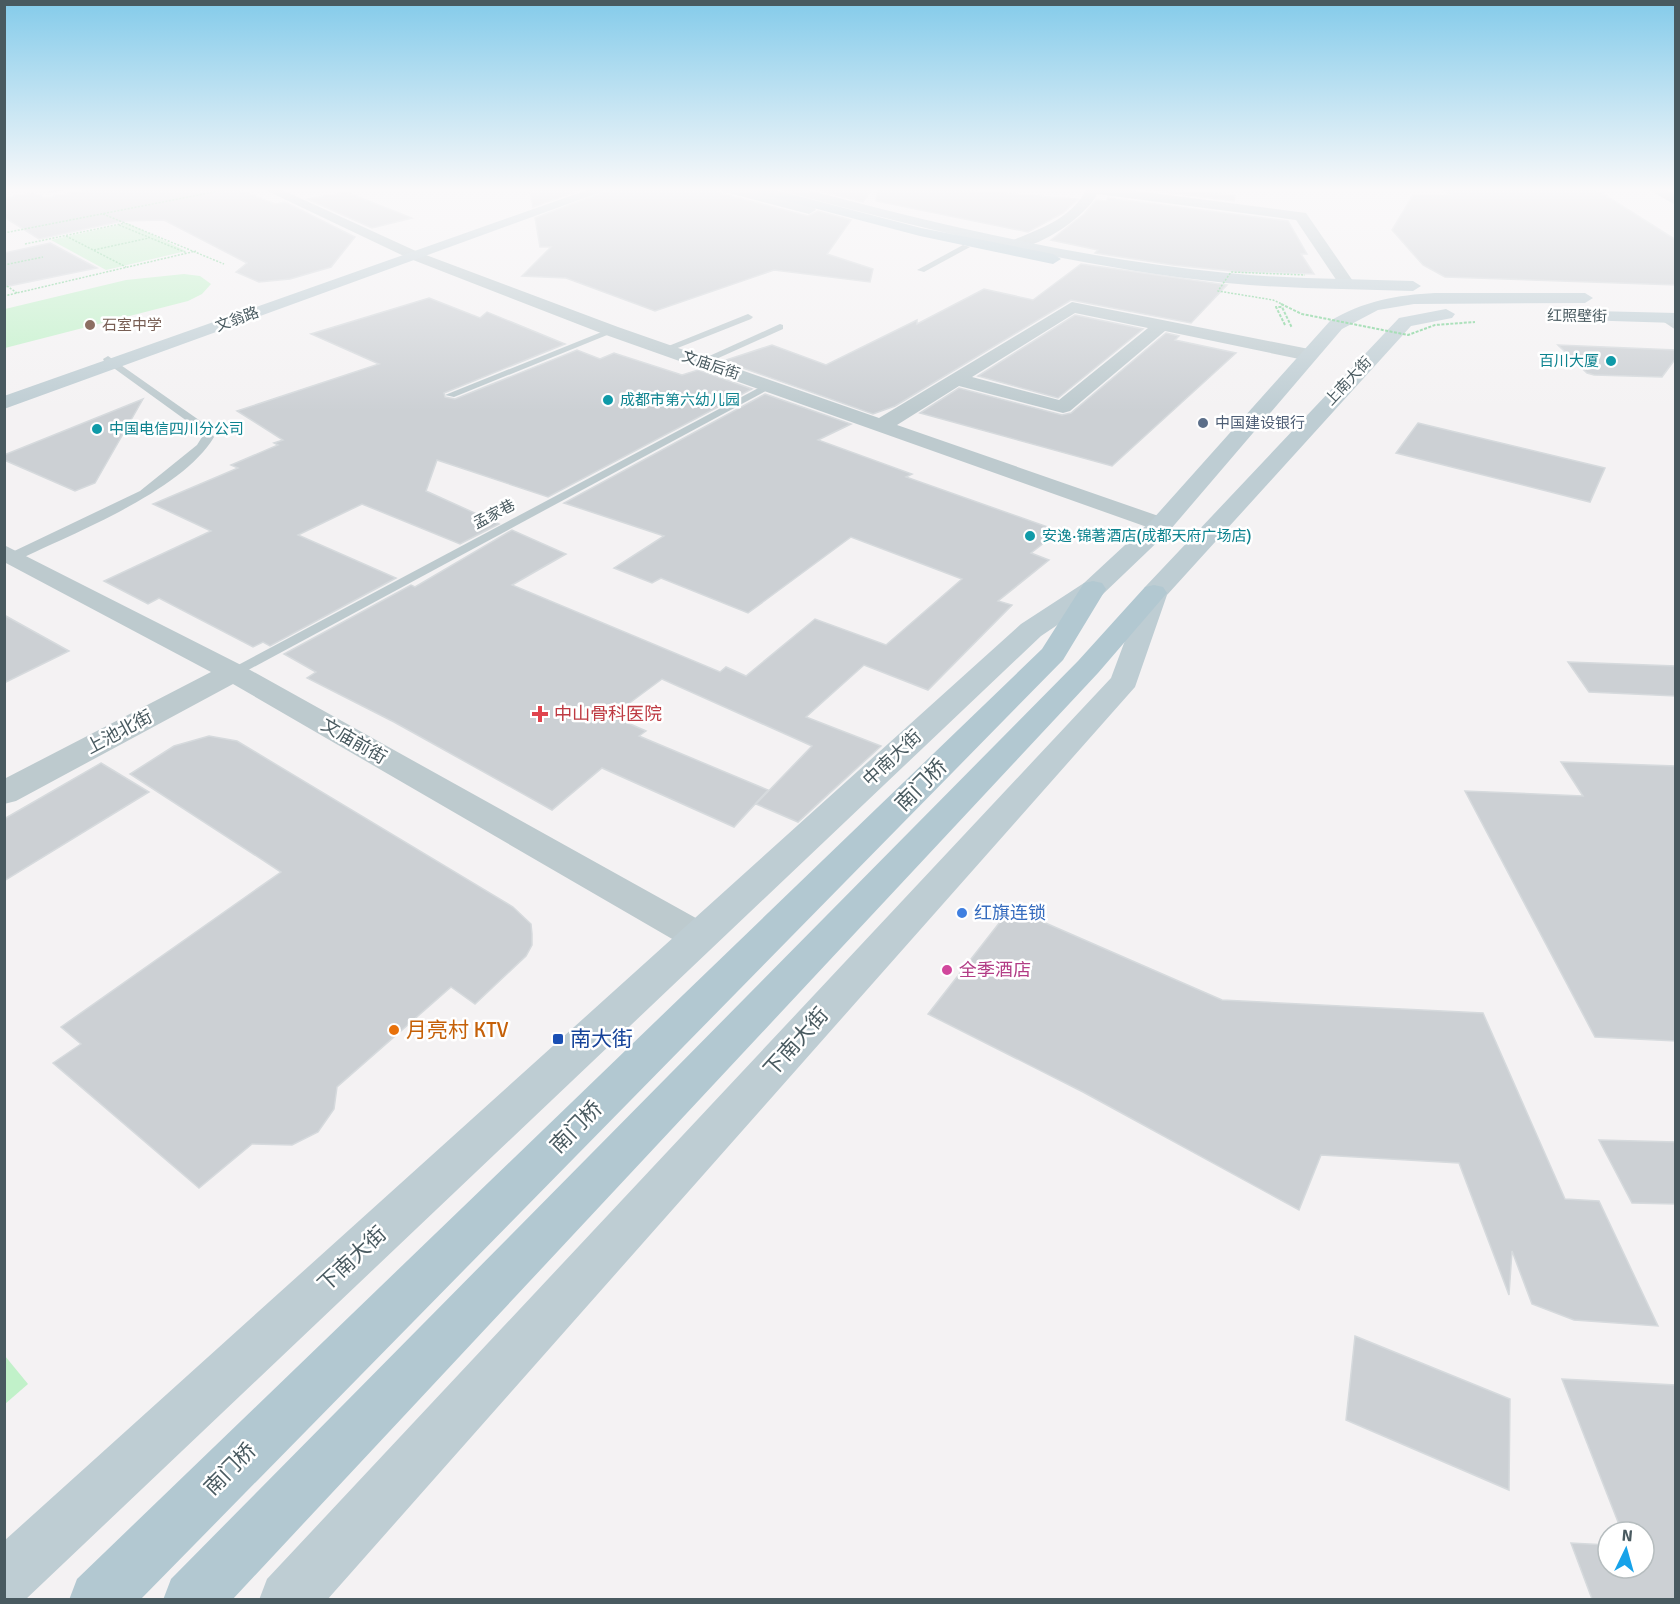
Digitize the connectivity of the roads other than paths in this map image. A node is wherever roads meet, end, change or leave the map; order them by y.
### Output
1 (386, 263) edge
2 (434, 263) edge
3 (935, 263) edge
4 (1077, 263) edge
5 (1132, 263) edge
6 (1333, 263) edge
7 (921, 270) dead end
8 (1347, 284) junction
9 (1298, 298) dead end
10 (748, 317) dead end
11 (1477, 317) joint
12 (1672, 321) edge
13 (1162, 325) junction
14 (780, 327) dead end
15 (612, 331) junction
16 (666, 350) junction
17 (1309, 355) junction
18 (112, 361) junction
19 (701, 362) junction
20 (957, 379) junction
21 (770, 386) junction
22 (450, 395) dead end
23 (4, 396) edge
24 (4, 403) edge
25 (882, 425) junction
26 (1161, 525) junction
27 (9, 555) edge
28 (1094, 589) junction
29 (1154, 593) junction
30 (1070, 661) junction
31 (233, 672) junction
32 (4, 793) edge
33 (699, 937) junction
34 (4, 1580) edge
35 (98, 1599) edge
36 (192, 1599) edge
37 (288, 1599) edge

1 - 18 main road, 文翁路
2 - 15 street, 文庙后街
3 - 7 lane
4 - 9 main road
5 - 8 main road, 红照壁街
6 - 8 street
8 - 17 main road, 红照壁街
10 - 16 lane
11 - 12 main road, 红照壁街
11 - 29 main road, 上南大街
13 - 17 street
13 - 20 street
13 - 20 street
14 - 19 lane
15 - 16 street, 文庙后街
15 - 22 lane
16 - 19 street, 文庙后街
17 - 26 main road
18 - 23 main road, 文翁路
18 - 24 main road, 文翁路
18 - 27 lane
19 - 21 street, 文庙后街
20 - 25 street
21 - 25 street, 文庙后街
21 - 31 lane, 孟家巷
25 - 26 street, 文庙后街
26 - 28 main road, 中南大街
27 - 31 street, 文庙前街
28 - 30 main road, 中南大街
28 - 33 main road, 中南大街
29 - 30 main road
29 - 37 main road, 下南大街
30 - 35 main road, 南门桥
30 - 36 main road, 南门桥
31 - 32 street, 上池北街
31 - 33 street, 文庙前街
33 - 34 main road, 下南大街

